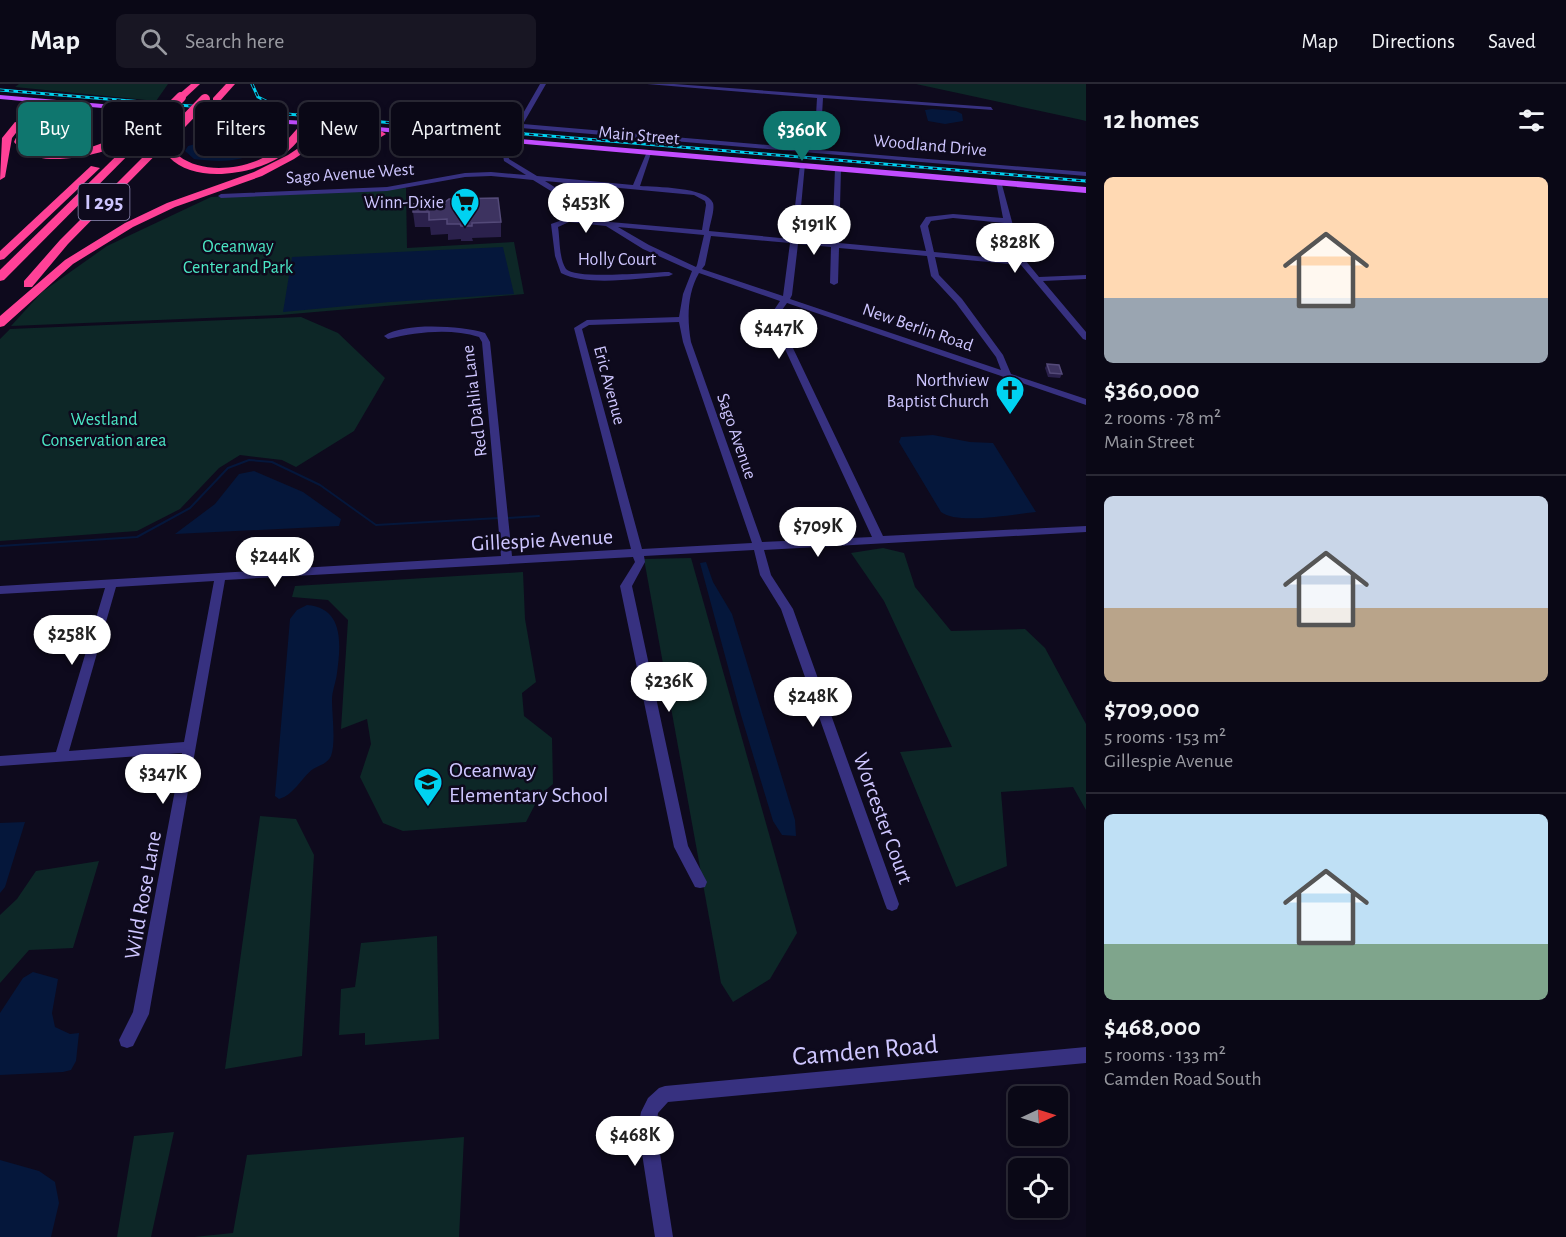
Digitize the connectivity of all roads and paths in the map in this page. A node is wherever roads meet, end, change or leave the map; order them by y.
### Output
1 (184, 84) edge
2 (196, 84) edge
3 (219, 84) edge
4 (231, 84) edge
5 (543, 84) edge
6 (650, 84) edge
7 (820, 97) junction
8 (0, 99) edge
9 (33, 102) edge
10 (166, 102) edge
11 (175, 102) edge
12 (91, 105) edge
13 (91, 108) edge
14 (991, 109) dead end
15 (195, 119) edge
16 (522, 122) edge
17 (18, 124) edge
18 (299, 124) edge
19 (186, 125) junction
20 (522, 126) edge
21 (183, 130) edge
22 (381, 134) joint
23 (391, 135) edge
24 (299, 139) edge
25 (522, 143) edge
26 (522, 143) edge
27 (287, 146) edge
28 (289, 151) junction
29 (817, 151) junction
30 (649, 154) junction
31 (108, 156) edge
32 (117, 156) edge
33 (161, 156) edge
34 (174, 156) edge
35 (504, 156) edge
36 (702, 157) junction
37 (802, 165) junction
38 (838, 168) junction
39 (1086, 174) edge
40 (0, 177) edge
41 (532, 178) junction
42 (999, 182) junction
43 (636, 187) junction
44 (1086, 190) edge
45 (696, 194) joint
46 (220, 195) dead end
47 (1006, 221) junction
48 (608, 224) junction
49 (707, 233) junction
50 (795, 241) junction
51 (835, 245) junction
52 (928, 254) junction
53 (0, 257) edge
54 (1023, 263) junction
55 (698, 270) junction
56 (669, 274) dead end
57 (1086, 277) edge
58 (0, 278) edge
59 (1036, 279) junction
60 (31, 281) junction
61 (834, 284) dead end
62 (786, 300) junction
63 (0, 312) edge
64 (683, 319) junction
65 (0, 323) edge
66 (388, 336) dead end
67 (1086, 337) edge
68 (1007, 375) junction
69 (1086, 402) edge
70 (1086, 529) edge
71 (879, 540) junction
72 (759, 547) junction
73 (639, 554) junction
74 (507, 560) junction
75 (220, 578) junction
76 (112, 583) junction
77 (0, 591) edge
78 (190, 747) junction
79 (61, 757) junction
80 (0, 761) edge
81 (700, 882) dead end
82 (892, 904) dead end
83 (127, 1040) dead end
84 (1086, 1055) edge
85 (664, 1237) edge

1 - 10 highway
2 - 11 highway, I 295, bridge
3 - 19 highway, I 295, bridge
4 - 19 highway
5 - 16 street
6 - 7 street
7 - 14 street
7 - 29 street
8 - 9 main road, Main Street
12 - 18 main road, Main Street
13 - 15 main road, Main Street
17 - 40 highway
19 - 21 highway
19 - 60 highway, I 295
20 - 29 street, Woodland Drive
22 - 23 main road, Main Street
22 - 28 highway
24 - 28 highway
25 - 30 main road, Main Street
26 - 36 main road, Main Street
27 - 28 highway
28 - 34 highway
28 - 65 highway
29 - 39 street, Woodland Drive
30 - 36 main road, Main Street
30 - 43 street
31 - 53 highway
32 - 58 highway, I 295
33 - 60 highway
35 - 41 street, New Berlin Road
36 - 37 main road, Main Street
37 - 38 main road, Main Street
37 - 50 street
38 - 42 main road, Main Street
38 - 51 street
41 - 43 street, Sago Avenue West
41 - 46 street, Sago Avenue West
41 - 48 street, New Berlin Road
42 - 44 main road, Main Street
42 - 47 street
43 - 45 street, Sago Avenue West
45 - 49 street, Sago Avenue
47 - 52 street
47 - 54 street
48 - 49 street
48 - 55 street, New Berlin Road
48 - 56 street, Holly Court
49 - 50 street
49 - 55 street, Sago Avenue
50 - 51 street
50 - 62 street
51 - 52 street
51 - 61 street
52 - 54 street
52 - 68 street
54 - 59 street
55 - 62 street, New Berlin Road
55 - 64 street, Sago Avenue
57 - 59 street
59 - 67 street
60 - 63 highway, I 295
62 - 68 street, New Berlin Road
62 - 71 street
64 - 72 street, Sago Avenue
64 - 73 street, Eric Avenue
66 - 74 street, Red Dahlia Lane
68 - 69 street, New Berlin Road
70 - 71 street, Gillespie Avenue
71 - 72 street, Gillespie Avenue
72 - 73 street, Gillespie Avenue
72 - 82 street, Worcester Court
73 - 74 street, Gillespie Avenue
73 - 81 street
74 - 75 street, Gillespie Avenue
75 - 76 street, Gillespie Avenue
75 - 78 street, Wild Rose Lane
76 - 77 street, Gillespie Avenue
76 - 79 street
78 - 79 street
78 - 83 street, Wild Rose Lane
79 - 80 street
84 - 85 street, Camden Road

